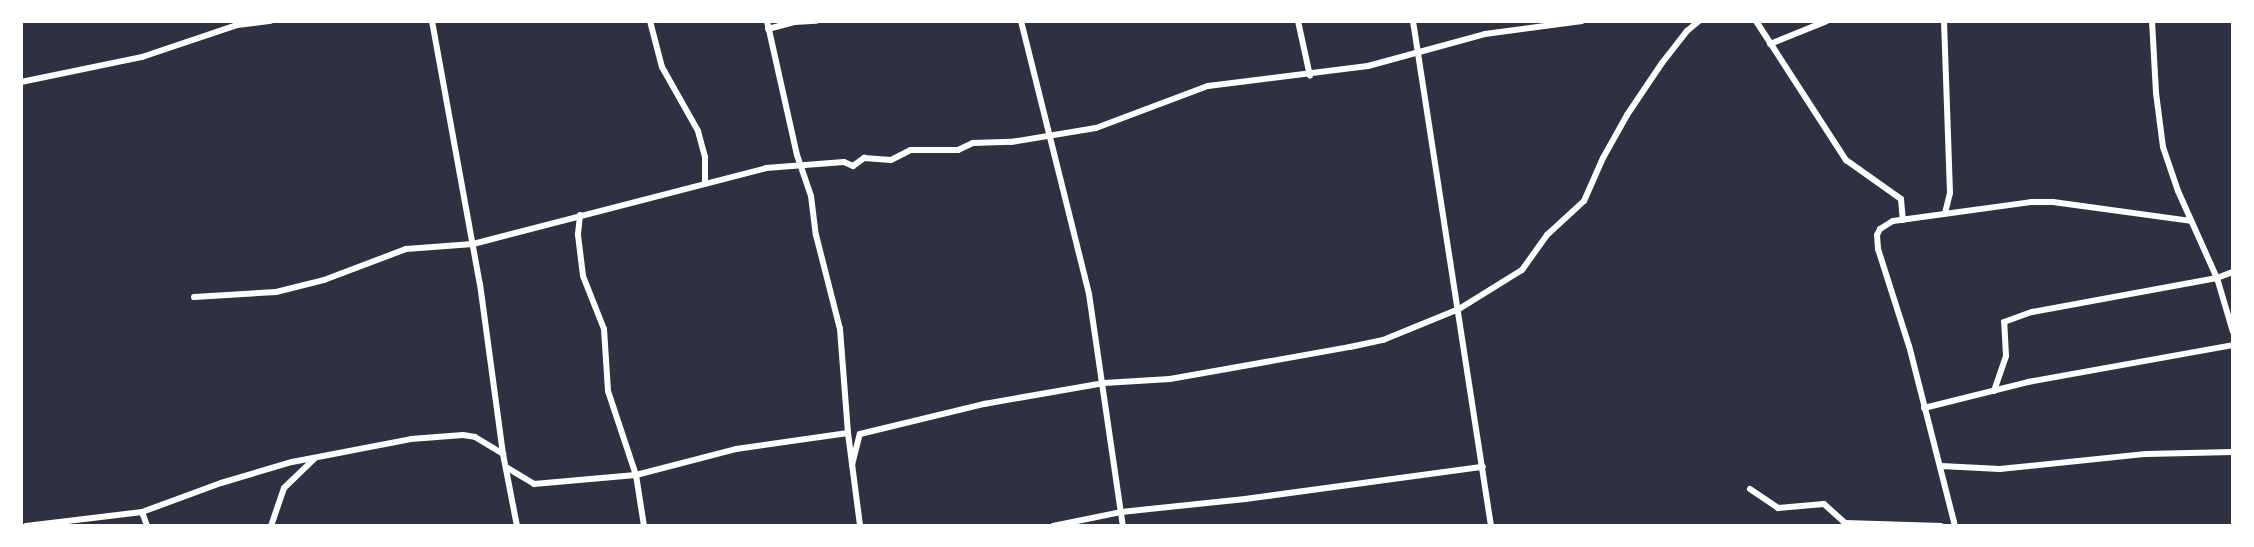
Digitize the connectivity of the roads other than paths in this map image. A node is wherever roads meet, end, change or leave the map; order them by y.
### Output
1 (271, 21) edge
2 (432, 21) edge
3 (650, 21) edge
4 (816, 21) edge
5 (1021, 21) edge
6 (1298, 21) edge
7 (1413, 21) edge
8 (1582, 21) edge
9 (1699, 21) edge
10 (1756, 21) edge
11 (1827, 21) edge
12 (1944, 21) edge
13 (2152, 21) edge
14 (768, 25) edge
15 (1770, 44) junction
16 (1419, 54) junction
17 (1310, 76) junction
18 (21, 82) edge
19 (1048, 136) junction
20 (803, 167) junction
21 (705, 184) junction
22 (1945, 213) junction
23 (580, 215) junction
24 (1902, 220) junction
25 (2191, 221) junction
26 (473, 244) junction
27 (2233, 272) edge
28 (2217, 278) junction
29 (194, 297) dead end
30 (1459, 309) junction
31 (2233, 332) edge
32 (2233, 345) edge
33 (1104, 383) junction
34 (1994, 391) junction
35 (1924, 408) junction
36 (848, 433) junction
37 (2233, 452) edge
38 (503, 454) junction
39 (315, 457) junction
40 (852, 466) junction
41 (1941, 466) junction
42 (506, 467) junction
43 (1483, 467) junction
44 (636, 475) junction
45 (1750, 489) dead end
46 (142, 512) junction
47 (1121, 512) junction
48 (26, 526) edge
49 (148, 526) edge
50 (271, 526) edge
51 (517, 526) edge
52 (644, 526) edge
53 (860, 526) edge
54 (1053, 526) edge
55 (1123, 526) edge
56 (1492, 526) edge
57 (1941, 526) edge
58 (1955, 526) edge

1 - 18 street
2 - 26 street
3 - 21 street
4 - 14 street
5 - 19 street
6 - 17 street
7 - 16 street
8 - 16 street
9 - 30 street
10 - 15 street
11 - 15 street
12 - 22 street
13 - 25 street
14 - 20 street
15 - 24 street
16 - 17 street
16 - 30 street
17 - 19 street
19 - 20 street
19 - 33 street
20 - 21 street
20 - 36 street
21 - 23 street
22 - 24 street
22 - 25 street
23 - 26 street
23 - 44 street
24 - 35 street
25 - 28 street
26 - 29 street
26 - 38 street
27 - 28 street
28 - 31 street
28 - 34 street
30 - 33 street
30 - 43 street
32 - 34 street
33 - 40 street
33 - 47 street
34 - 35 street
35 - 41 street
36 - 40 street
36 - 44 street
37 - 41 street
38 - 39 street
38 - 42 street
39 - 46 street
39 - 50 street
40 - 53 street
41 - 58 street
42 - 44 street
42 - 51 street
43 - 47 street
43 - 56 street
44 - 52 street
45 - 57 street
46 - 48 street
46 - 49 street
47 - 54 street
47 - 55 street

